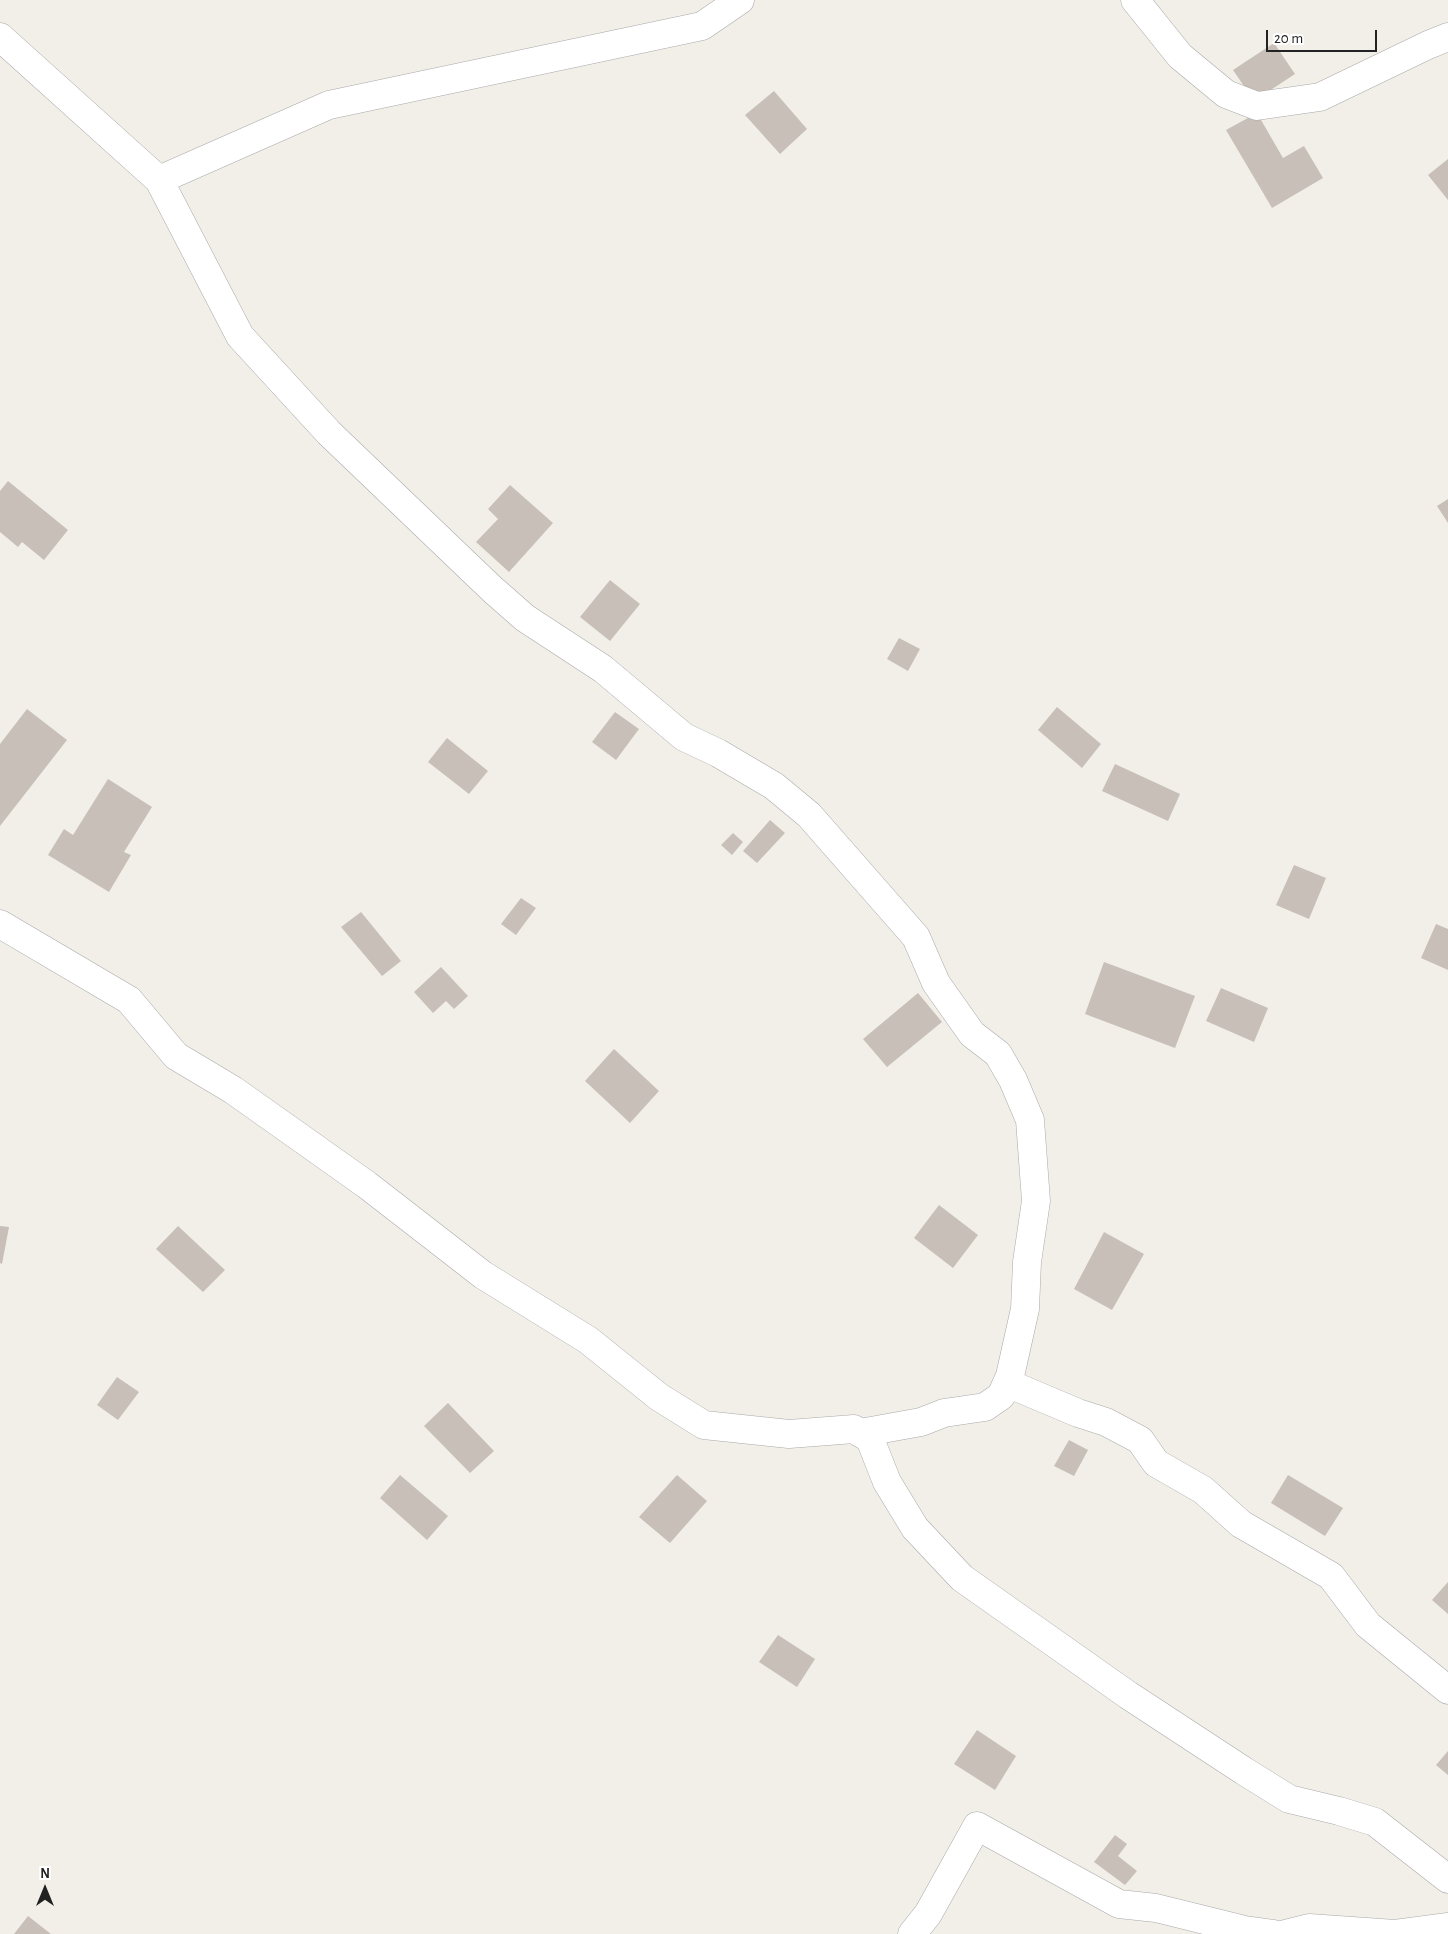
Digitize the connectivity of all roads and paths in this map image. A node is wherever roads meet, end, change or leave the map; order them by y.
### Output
1 (740, 0) edge
2 (1135, 0) edge
3 (0, 37) edge
4 (1448, 37) edge
5 (159, 180) junction
6 (0, 924) edge
7 (1007, 1382) junction
8 (860, 1433) junction
9 (1448, 1690) edge
10 (1448, 1879) edge
11 (1448, 1927) edge
12 (912, 1934) edge
13 (1274, 1934) edge
14 (1285, 1934) edge

1 - 5 street
2 - 4 street
3 - 5 street
5 - 7 street
6 - 8 street
7 - 8 street
7 - 9 street
8 - 10 street
11 - 14 street
12 - 13 street

